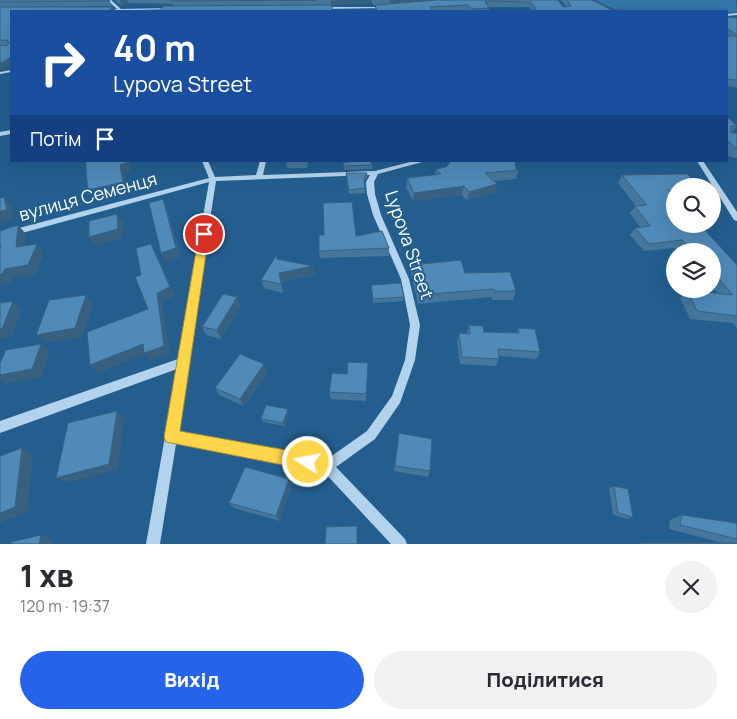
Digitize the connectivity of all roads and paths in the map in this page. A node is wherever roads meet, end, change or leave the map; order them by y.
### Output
1 (109, 0) edge
2 (320, 8) edge
3 (390, 8) edge
4 (180, 9) edge
5 (96, 10) edge
6 (121, 10) edge
7 (206, 162) edge
8 (263, 162) edge
9 (419, 162) edge
10 (701, 162) edge
11 (375, 172) junction
12 (259, 178) junction
13 (214, 179) junction
14 (737, 218) edge
15 (0, 236) edge
16 (182, 362) junction
17 (0, 427) edge
18 (172, 437) junction
19 (327, 466) junction
20 (153, 544) edge
21 (400, 544) edge

1 - 6 street
2 - 3 street
4 - 6 street
5 - 6 street
7 - 13 street
8 - 12 street
9 - 11 street, Lypova Street
10 - 14 street
11 - 12 street, вулиця Семенця
11 - 19 street, Lypova Street
12 - 13 street, вулиця Семенця
13 - 15 street, вулиця Семенця
13 - 16 street
16 - 17 street
16 - 18 street
18 - 19 street
18 - 20 street
19 - 21 street

